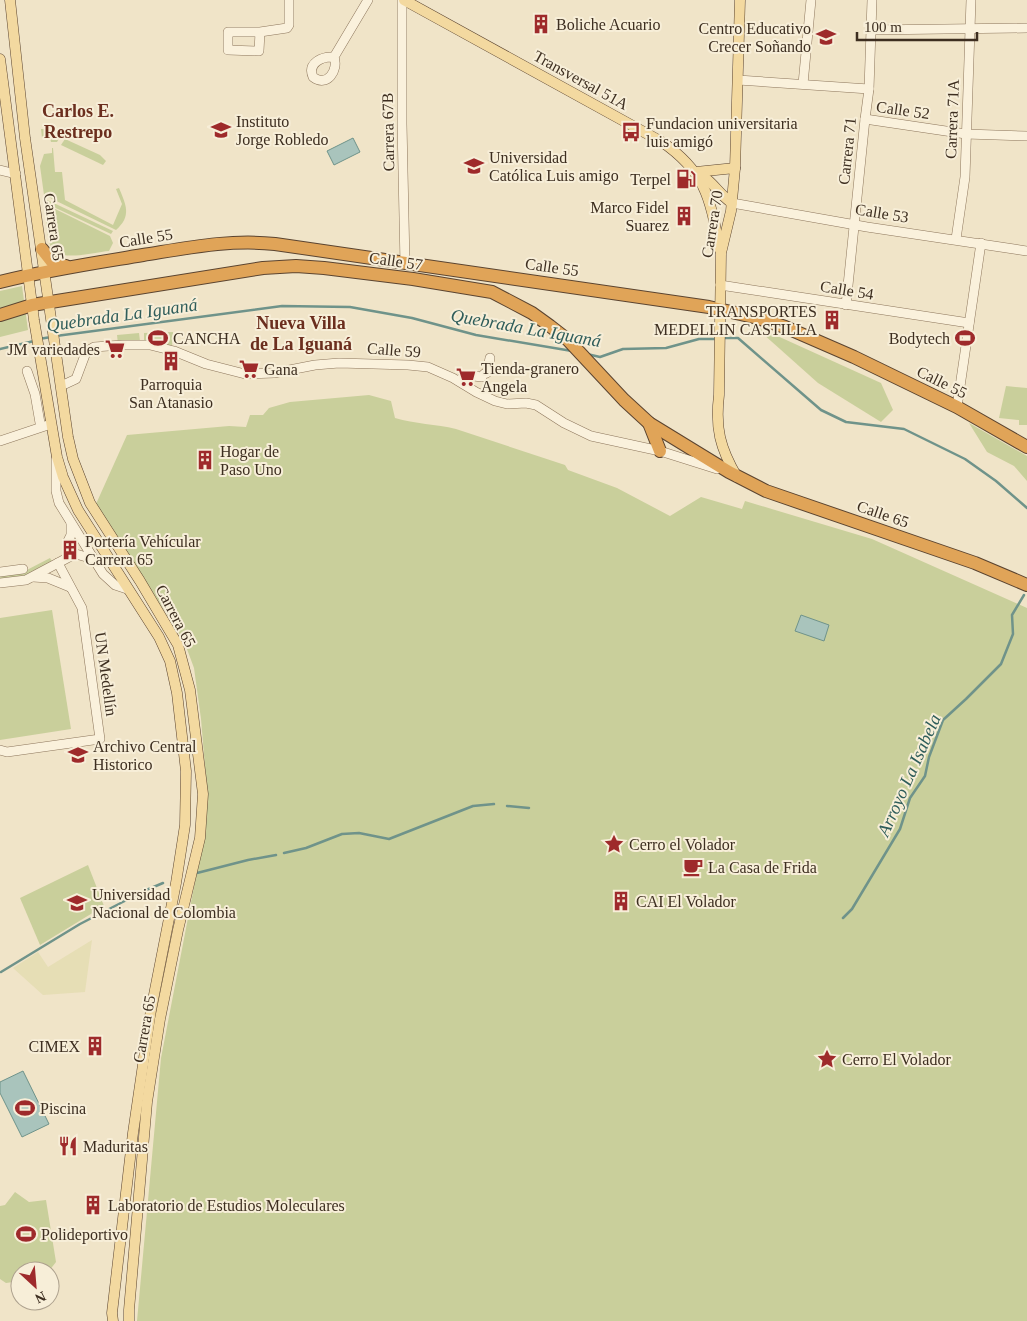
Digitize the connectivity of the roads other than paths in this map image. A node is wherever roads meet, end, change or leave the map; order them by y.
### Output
1 (10, 0) edge
2 (16, 0) edge
3 (289, 0) edge
4 (368, 0) edge
5 (403, 0) edge
6 (740, 0) edge
7 (811, 0) edge
8 (872, 0) edge
9 (971, 0) edge
10 (12, 12) junction
11 (971, 28) junction
12 (1027, 28) edge
13 (871, 30) junction
14 (260, 32) dead end
15 (334, 57) dead end
16 (0, 59) edge
17 (738, 80) junction
18 (804, 84) junction
19 (869, 89) junction
20 (865, 120) junction
21 (966, 134) junction
22 (1027, 136) edge
23 (735, 168) junction
24 (0, 170) edge
25 (695, 172) junction
26 (16, 174) junction
27 (732, 203) junction
28 (854, 224) junction
29 (956, 239) junction
30 (981, 243) junction
31 (42, 249) junction
32 (1027, 251) edge
33 (720, 253) junction
34 (405, 264) junction
35 (72, 266) junction
36 (45, 272) junction
37 (29, 275) junction
38 (496, 276) junction
39 (0, 282) edge
40 (720, 285) junction
41 (492, 292) junction
42 (49, 303) junction
43 (846, 305) junction
44 (32, 306) junction
45 (0, 315) edge
46 (721, 316) junction
47 (969, 323) junction
48 (490, 358) dead end
49 (27, 372) dead end
50 (459, 381) junction
51 (61, 384) junction
52 (45, 392) junction
53 (957, 407) junction
54 (66, 422) junction
55 (40, 423) dead end
56 (649, 423) junction
57 (51, 424) junction
58 (0, 441) edge
59 (1027, 447) edge
60 (660, 451) junction
61 (56, 456) junction
62 (733, 475) junction
63 (71, 523) junction
64 (68, 541) dead end
65 (93, 559) junction
66 (58, 562) junction
67 (23, 569) dead end
68 (0, 572) edge
69 (32, 577) junction
70 (0, 583) edge
71 (1027, 585) edge
72 (70, 587) junction
73 (127, 589) junction
74 (0, 750) edge
75 (113, 1321) edge
76 (129, 1321) edge

1 - 10 main road, Carrera 65
2 - 10 main road
3 - 14 street
4 - 15 street
5 - 25 main road, Transversal 51A
5 - 34 street, Carrera 67B
6 - 17 main road, Carrera 70
7 - 18 street
8 - 13 street, Carrera 71
9 - 11 street, Carrera 71A
10 - 31 main road, Carrera 65
11 - 12 street
11 - 13 street
11 - 21 street, Carrera 71A
13 - 19 street, Carrera 71
16 - 26 main road, Carrera 65
17 - 18 street, Calle 52
17 - 23 main road, Carrera 70
18 - 19 street, Calle 52
19 - 20 street, Carrera 71
20 - 21 street, Calle 52
20 - 28 street, Carrera 71
21 - 22 street, Calle 52
21 - 29 street, Carrera 71A
23 - 25 main road
23 - 27 main road, Carrera 70
24 - 26 street
25 - 27 main road, Transversal 51A
25 - 33 main road
26 - 37 main road, Carrera 65
27 - 28 street, Calle 53
27 - 33 main road, Carrera 70
28 - 29 street, Calle 53
28 - 43 street, Carrera 71
29 - 30 street, Calle 53
30 - 32 street, Calle 53
30 - 47 street
31 - 35 highway
31 - 36 main road, Carrera 65
33 - 40 main road, Carrera 70
34 - 35 highway, Calle 55
34 - 38 highway, Calle 55
35 - 36 highway, Calle 55
36 - 37 highway
36 - 42 main road, Carrera 65
37 - 39 highway
37 - 44 main road, Carrera 65
38 - 41 highway
38 - 46 highway, Calle 55
40 - 43 street, Calle 54
40 - 46 main road, Carrera 70
41 - 42 highway, Calle 57
41 - 56 highway, Calle 57
42 - 44 highway, Calle 57
42 - 51 main road, Carrera 65
43 - 47 street, Calle 54
44 - 45 highway, Calle 57
44 - 52 main road, Carrera 65
46 - 53 highway, Calle 55
46 - 62 main road, Carrera 70
47 - 53 street
48 - 50 street
49 - 55 street
50 - 51 street, Calle 59
50 - 60 street, Calle 59
51 - 54 main road, Carrera 65
52 - 54 main road
52 - 57 main road, Carrera 65
53 - 59 highway, Calle 55
54 - 76 main road, Carrera 65
56 - 60 highway
56 - 62 highway, Calle 57
57 - 58 street
57 - 61 main road, Carrera 65
60 - 62 street, Calle 59
61 - 63 street
61 - 73 main road, Carrera 65
62 - 71 highway, Calle 65
63 - 64 street
63 - 65 street
65 - 66 street
65 - 73 street
66 - 69 street
66 - 72 street
67 - 68 street
69 - 70 street
69 - 72 street
72 - 74 street, UN Medellín
73 - 75 main road, Carrera 65

